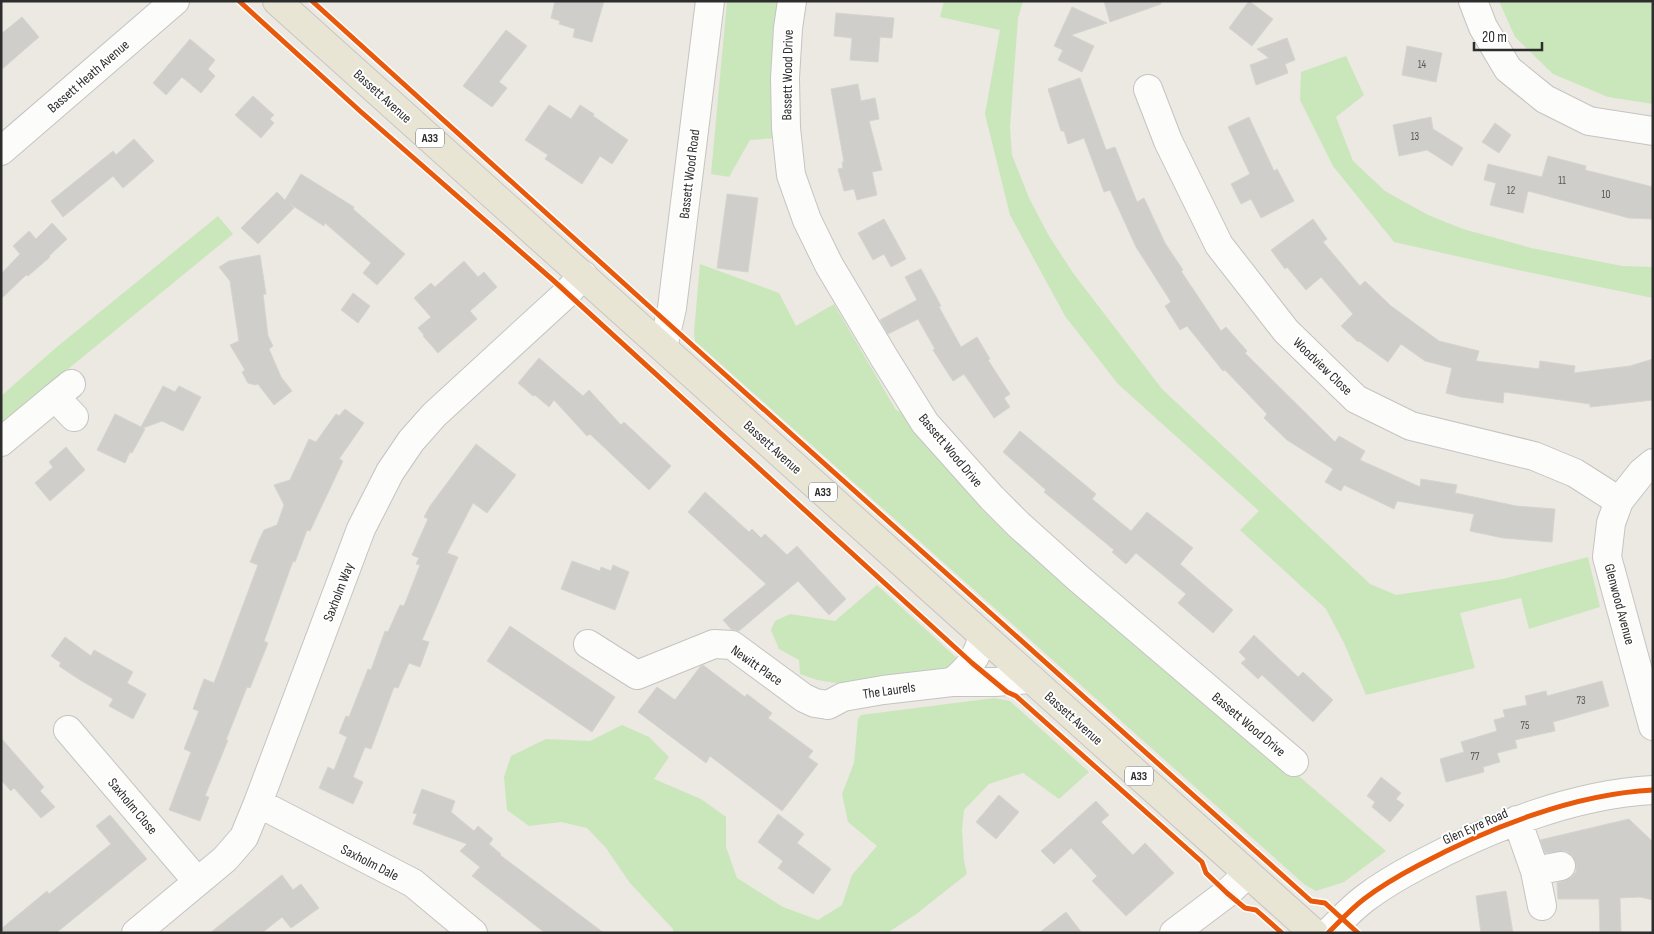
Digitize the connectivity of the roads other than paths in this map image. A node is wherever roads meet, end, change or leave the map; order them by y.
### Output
1 (175, 1) edge
2 (277, 1) edge
3 (710, 1) edge
4 (792, 1) edge
5 (1473, 1) edge
6 (1148, 89) dead end
7 (1653, 131) edge
8 (1, 151) edge
9 (583, 276) junction
10 (663, 347) junction
11 (74, 417) dead end
12 (1, 442) edge
13 (1653, 463) edge
14 (1619, 501) junction
15 (983, 636) junction
16 (588, 644) dead end
17 (1030, 679) junction
18 (952, 682) junction
19 (829, 715) joint
20 (1653, 726) edge
21 (68, 730) dead end
22 (1294, 762) dead end
23 (1653, 790) edge
24 (258, 803) junction
25 (1517, 820) junction
26 (1248, 874) junction
27 (197, 881) junction
28 (1542, 906) dead end
29 (136, 933) edge
30 (473, 933) edge
31 (1174, 933) edge
32 (1314, 933) edge
33 (1328, 933) edge

1 - 8 street, Bassett Heath Avenue
2 - 9 main road, Bassett Avenue / A33
3 - 10 street, Bassett Wood Road
4 - 22 street, Bassett Wood Drive
5 - 7 street
6 - 14 street, Woodview Close
9 - 10 main road, Bassett Avenue / A33
9 - 24 street, Saxholm Way
10 - 15 main road, Bassett Avenue / A33
11 - 12 street
13 - 14 street, Glenwood Avenue
14 - 20 street, Glenwood Avenue
15 - 17 main road, Bassett Avenue / A33
15 - 18 street
16 - 19 street, Newitt Place
17 - 18 street, The Laurels
17 - 26 main road, Bassett Avenue / A33
18 - 19 street, The Laurels
21 - 27 street, Saxholm Close
23 - 25 street, Glen Eyre Road
24 - 27 street, Saxholm Way
24 - 30 street, Saxholm Dale
25 - 28 street
25 - 33 street, Glen Eyre Road
26 - 31 street
26 - 32 main road, Bassett Avenue / A33
27 - 29 street, Saxholm Way

